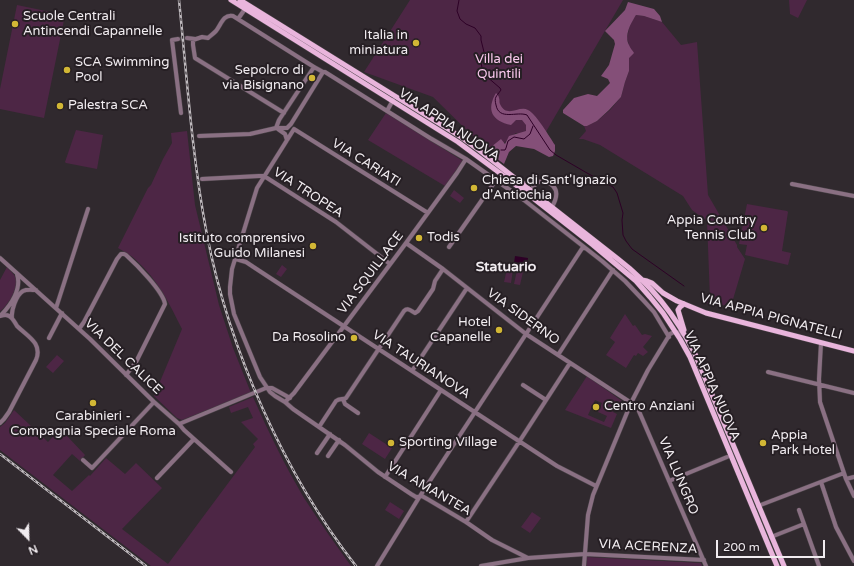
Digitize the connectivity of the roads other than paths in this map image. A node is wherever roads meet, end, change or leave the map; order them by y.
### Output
1 (231, 0) edge
2 (240, 0) edge
3 (245, 8) junction
4 (238, 19) junction
5 (187, 38) tunnel mouth
6 (195, 39) junction
7 (178, 40) dead end
8 (314, 67) junction
9 (323, 72) junction
10 (393, 100) junction
11 (388, 111) junction
12 (182, 113) dead end
13 (284, 113) junction
14 (291, 124) junction
15 (276, 128) junction
16 (294, 130) junction
17 (199, 136) dead end
18 (287, 140) junction
19 (466, 160) junction
20 (264, 176) junction
21 (202, 179) dead end
22 (496, 180) junction
23 (537, 182) junction
24 (522, 183) junction
25 (792, 184) dead end
26 (530, 192) junction
27 (854, 196) edge
28 (524, 200) junction
29 (552, 207) junction
30 (88, 209) dead end
31 (428, 213) junction
32 (406, 243) junction
33 (449, 247) dead end
34 (584, 247) junction
35 (0, 258) edge
36 (236, 258) junction
37 (390, 264) junction
38 (443, 269) junction
39 (612, 270) junction
40 (17, 273) junction
41 (642, 280) junction
42 (636, 281) junction
43 (28, 283) junction
44 (467, 288) junction
45 (17, 290) junction
46 (36, 290) junction
47 (23, 291) junction
48 (684, 304) junction
49 (56, 308) junction
50 (62, 313) junction
51 (0, 316) edge
52 (12, 318) junction
53 (344, 326) junction
54 (79, 329) junction
55 (676, 332) junction
56 (526, 334) junction
57 (686, 336) junction
58 (669, 337) junction
59 (49, 338) dead end
60 (821, 343) junction
61 (379, 349) junction
62 (854, 351) edge
63 (558, 355) junction
64 (570, 363) junction
65 (412, 371) junction
66 (768, 372) dead end
67 (126, 375) junction
68 (523, 385) dead end
69 (819, 385) junction
70 (266, 388) junction
71 (441, 390) junction
72 (854, 393) edge
73 (290, 398) junction
74 (343, 399) junction
75 (546, 400) junction
76 (154, 402) junction
77 (285, 402) junction
78 (631, 403) junction
79 (475, 412) junction
80 (358, 413) dead end
81 (0, 423) edge
82 (180, 424) junction
83 (319, 427) junction
84 (330, 434) junction
85 (194, 439) junction
86 (339, 440) junction
87 (519, 442) junction
88 (317, 453) dead end
89 (328, 456) dead end
90 (727, 457) dead end
91 (83, 460) dead end
92 (231, 472) dead end
93 (844, 473) junction
94 (385, 477) junction
95 (854, 477) edge
96 (156, 478) dead end
97 (846, 479) junction
98 (669, 482) junction
99 (821, 482) junction
100 (596, 486) junction
101 (420, 496) junction
102 (854, 496) edge
103 (758, 506) junction
104 (798, 510) dead end
105 (466, 522) junction
106 (804, 524) junction
107 (771, 537) junction
108 (584, 554) junction
109 (528, 558) junction
110 (704, 560) junction
111 (854, 561) edge
112 (489, 565) edge
113 (377, 566) edge
114 (481, 566) edge
115 (584, 566) edge
116 (706, 566) edge
117 (777, 566) edge
118 (784, 566) edge
119 (819, 566) edge

1 - 3 main road, VIA APPIA NUOVA
2 - 24 main road, VIA APPIA NUOVA
3 - 4 street
3 - 10 main road, VIA APPIA NUOVA
4 - 6 street
4 - 8 street, VIA APPIA NUOVA
5 - 6 street
6 - 13 street
7 - 12 street
8 - 9 street, VIA APPIA NUOVA
8 - 13 street
9 - 11 street, VIA APPIA NUOVA
9 - 14 street
10 - 11 street
10 - 26 main road, VIA APPIA NUOVA
11 - 19 street, VIA APPIA NUOVA
13 - 15 street
14 - 15 street
14 - 16 street
15 - 17 street
15 - 18 street
16 - 18 street
16 - 31 street, VIA CARIATI
18 - 20 street
19 - 22 street, VIA APPIA NUOVA
19 - 31 street, VIA SQUILLACE
20 - 21 street, VIA TROPEA
20 - 36 street
20 - 37 street, VIA TROPEA
22 - 28 street, VIA APPIA NUOVA
22 - 33 street
23 - 24 street
23 - 26 street
23 - 29 street
24 - 26 main road, VIA APPIA NUOVA
25 - 27 street
26 - 28 street
26 - 29 main road, VIA APPIA NUOVA
26 - 42 main road, VIA APPIA NUOVA
28 - 34 street, VIA APPIA NUOVA
29 - 41 main road, VIA APPIA NUOVA
30 - 49 street
31 - 32 street, VIA SQUILLACE
32 - 37 street, VIA SQUILLACE
32 - 38 street, VIA SIDERNO
34 - 39 street, VIA APPIA NUOVA
34 - 56 street
35 - 40 street, VIA DEL CALICE
36 - 53 street, VIA TAURIANOVA
36 - 70 street
37 - 53 street, VIA SQUILLACE
38 - 44 street, VIA SIDERNO
38 - 61 street
39 - 58 street, VIA APPIA NUOVA
39 - 63 street
40 - 43 street, VIA DEL CALICE
40 - 45 street
41 - 42 main road
41 - 48 main road, VIA APPIA PIGNATELLI
41 - 57 main road, VIA APPIA NUOVA
42 - 55 main road, VIA APPIA NUOVA
43 - 45 street
43 - 46 street, VIA DEL CALICE
43 - 47 street
44 - 56 street, VIA SIDERNO
44 - 65 street
45 - 51 street
46 - 47 street
46 - 49 street, VIA DEL CALICE
47 - 52 street
48 - 57 main road
48 - 60 main road, VIA APPIA PIGNATELLI
49 - 50 street, VIA DEL CALICE
50 - 54 street, VIA DEL CALICE
50 - 59 street
51 - 52 street
52 - 81 street
53 - 61 street, VIA TAURIANOVA
53 - 73 street, VIA SQUILLACE
54 - 67 street, VIA DEL CALICE
54 - 67 street
55 - 57 street
55 - 58 street
55 - 117 main road, VIA APPIA NUOVA
56 - 63 street, VIA SIDERNO
56 - 79 street
57 - 103 main road, VIA APPIA NUOVA
58 - 78 street
60 - 62 main road, VIA APPIA PIGNATELLI
60 - 69 street
61 - 65 street, VIA TAURIANOVA
61 - 74 street
63 - 64 street, VIA SIDERNO
64 - 75 street
64 - 78 street, VIA SIDERNO
65 - 71 street, VIA TAURIANOVA
66 - 69 street
67 - 76 street, VIA DEL CALICE
68 - 75 street
69 - 72 street
69 - 93 street
70 - 73 street
70 - 77 street, VIA AMANTEA
70 - 82 street
71 - 79 street, VIA TAURIANOVA
71 - 94 street
73 - 77 street, VIA SQUILLACE
74 - 80 street
74 - 83 street
75 - 87 street
76 - 82 street, VIA DEL CALICE
76 - 91 street
77 - 83 street, VIA AMANTEA
78 - 98 street, VIA LUNGRO
78 - 100 street
79 - 87 street, VIA TAURIANOVA
79 - 101 street
82 - 85 street, VIA DEL CALICE
83 - 84 street, VIA AMANTEA
84 - 86 street, VIA AMANTEA
84 - 88 street
85 - 92 street, VIA DEL CALICE
85 - 96 street
86 - 89 street
86 - 94 street, VIA AMANTEA
87 - 100 street, VIA TAURIANOVA
87 - 105 street
90 - 98 street
93 - 97 street
93 - 99 street
94 - 101 street, VIA AMANTEA
95 - 97 street
97 - 102 street
98 - 110 street, VIA LUNGRO
99 - 103 street
99 - 111 street
100 - 108 street
101 - 105 street, VIA AMANTEA
101 - 113 street
103 - 107 main road, VIA APPIA NUOVA
104 - 106 street
105 - 109 street, VIA AMANTEA
106 - 107 street
106 - 119 street
107 - 118 main road, VIA APPIA NUOVA
108 - 109 street, VIA ACERENZA
108 - 110 street, VIA ACERENZA
108 - 115 street
109 - 112 street, VIA ACERENZA
110 - 116 street, VIA ACERENZA
112 - 114 street, VIA ACERENZA

